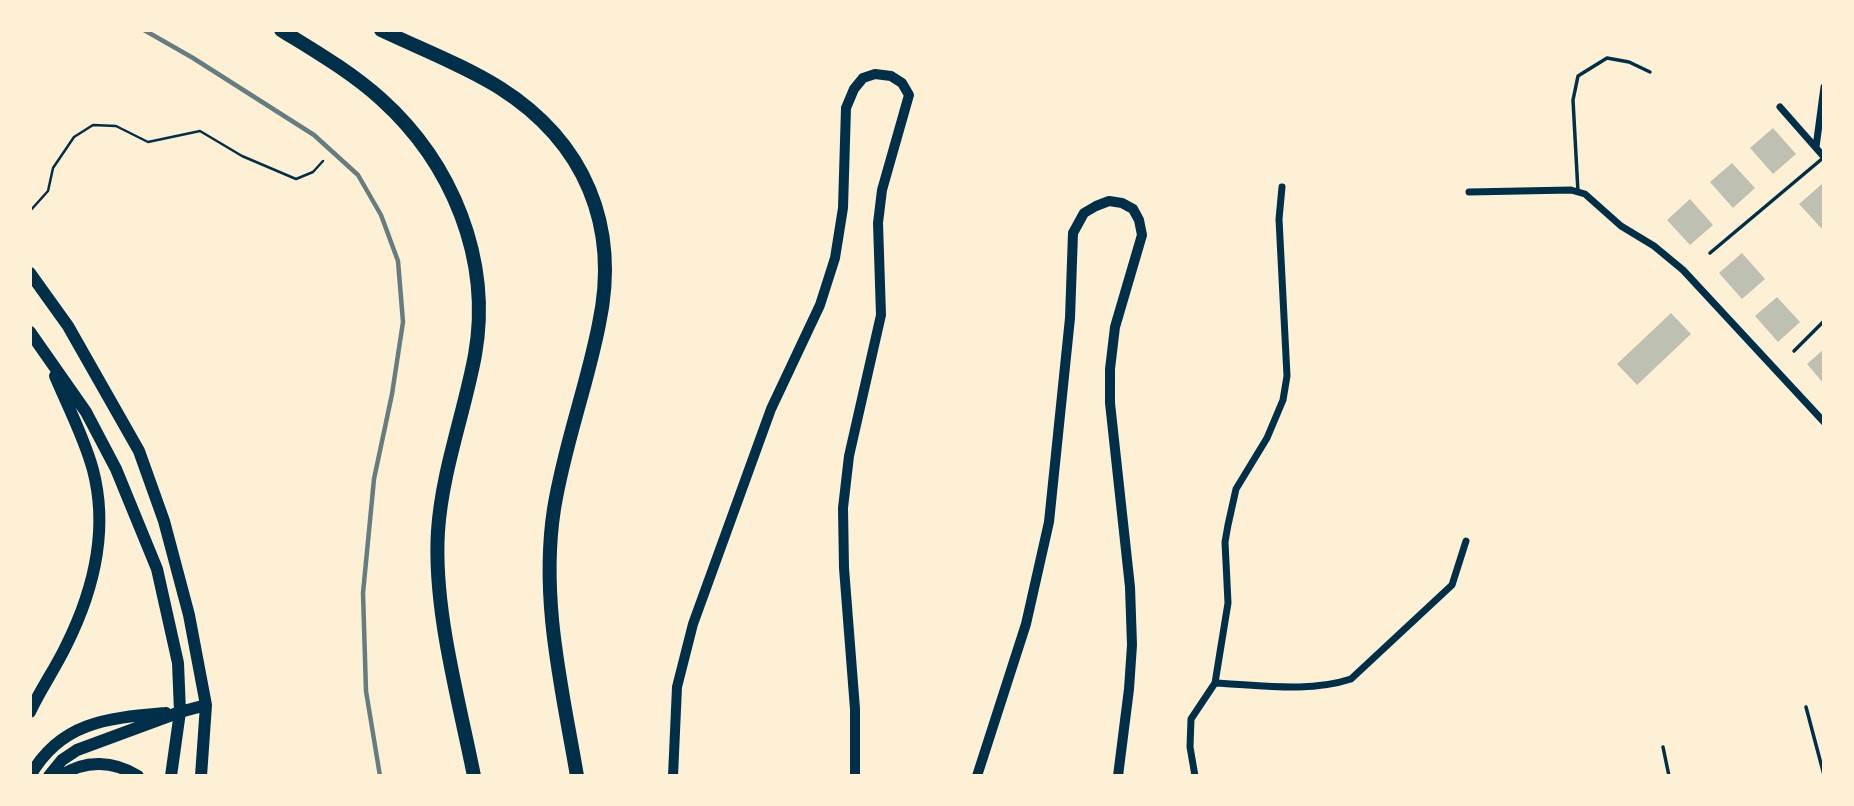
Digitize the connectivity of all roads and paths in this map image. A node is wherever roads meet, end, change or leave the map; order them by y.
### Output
1 (281, 30) edge
2 (381, 30) edge
3 (1650, 72) dead end
4 (1824, 87) edge
5 (1780, 107) dead end
6 (1816, 147) junction
7 (1824, 157) edge
8 (323, 161) dead end
9 (1282, 187) dead end
10 (1578, 191) junction
11 (1469, 192) dead end
12 (30, 211) edge
13 (1710, 253) dead end
14 (30, 273) edge
15 (1824, 321) edge
16 (30, 332) edge
17 (1794, 351) dead end
18 (47, 356) junction
19 (1824, 422) edge
20 (1466, 541) dead end
21 (1215, 684) junction
22 (206, 705) junction
23 (1806, 707) dead end
24 (30, 712) edge
25 (180, 712) junction
26 (1662, 747) dead end
27 (1824, 775) edge
28 (30, 776) edge
29 (49, 776) edge
30 (61, 776) edge
31 (138, 776) edge
32 (171, 776) edge
33 (201, 776) edge
34 (474, 776) edge
35 (577, 776) edge
36 (673, 776) edge
37 (855, 776) edge
38 (977, 776) edge
39 (1118, 776) edge
40 (1195, 776) edge
41 (1669, 776) edge

1 - 34 highway
2 - 35 highway
3 - 10 lane
4 - 6 street
5 - 6 street
6 - 7 street
7 - 13 lane
8 - 12 path
9 - 21 street
10 - 11 street
10 - 19 street
14 - 22 main road
15 - 17 lane
16 - 18 main road
18 - 24 main road
18 - 25 main road
20 - 21 street
21 - 40 street
22 - 25 main road
22 - 33 main road
23 - 27 lane
25 - 28 main road
25 - 29 main road
25 - 32 main road
26 - 41 lane
30 - 31 main road
36 - 37 main road
38 - 39 main road

